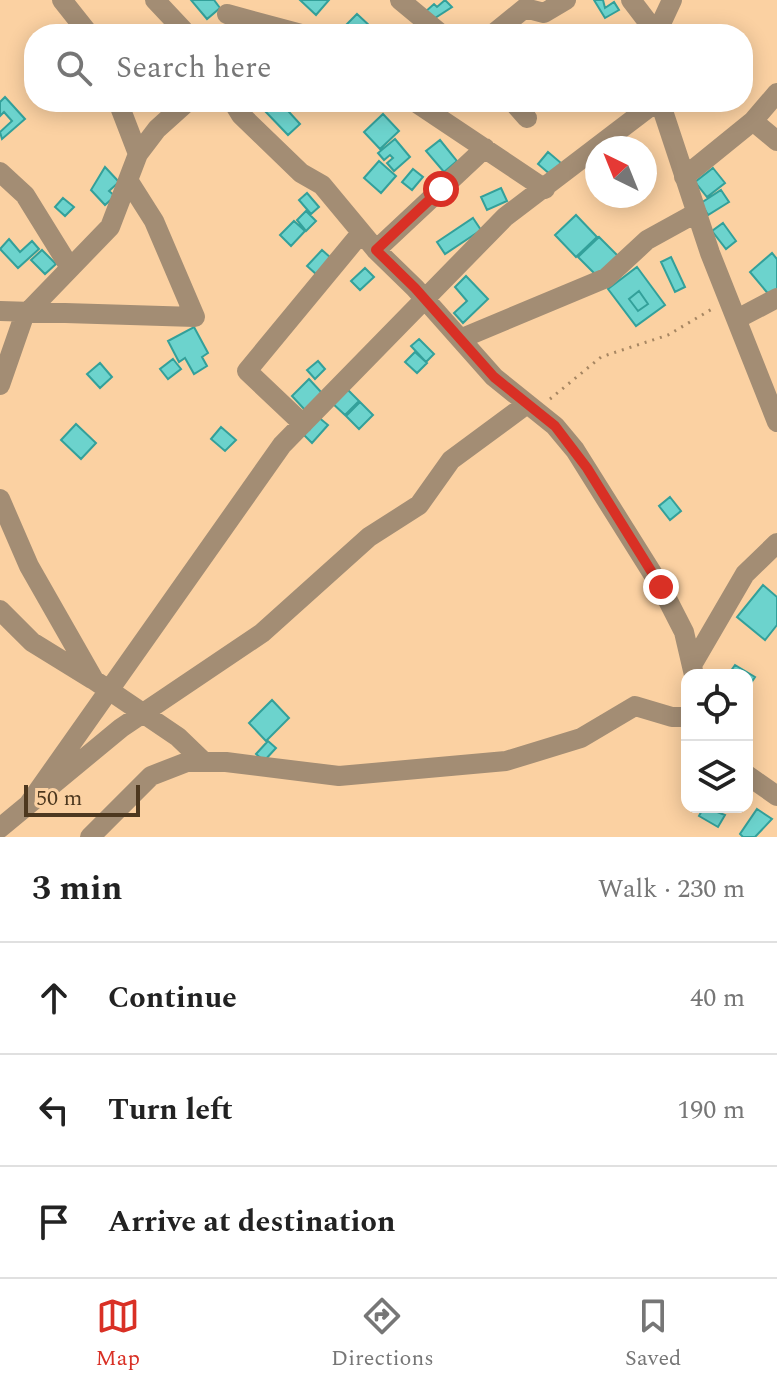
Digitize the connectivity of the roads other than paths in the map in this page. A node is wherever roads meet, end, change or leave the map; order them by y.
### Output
1 (62, 0) edge
2 (155, 0) edge
3 (400, 0) edge
4 (566, 0) edge
5 (631, 0) edge
6 (672, 0) edge
7 (228, 7) edge
8 (81, 24) edge
9 (178, 24) edge
10 (274, 24) edge
11 (429, 24) edge
12 (505, 24) edge
13 (651, 24) edge
14 (662, 24) edge
15 (777, 93) edge
16 (122, 112) edge
17 (176, 112) edge
18 (239, 112) edge
19 (430, 112) edge
20 (522, 112) edge
21 (645, 112) edge
22 (661, 112) edge
23 (527, 118) dead end
24 (753, 121) junction
25 (777, 141) edge
26 (485, 148) junction
27 (138, 154) junction
28 (0, 172) edge
29 (684, 177) junction
30 (128, 180) junction
31 (545, 189) junction
32 (696, 213) junction
33 (361, 233) junction
34 (376, 250) junction
35 (69, 266) junction
36 (425, 299) junction
37 (775, 301) edge
38 (29, 310) junction
39 (734, 310) junction
40 (0, 311) edge
41 (460, 339) junction
42 (0, 385) edge
43 (527, 404) junction
44 (777, 422) edge
45 (303, 424) junction
46 (0, 499) edge
47 (777, 543) edge
48 (0, 610) edge
49 (693, 669) edge
50 (694, 669) edge
51 (101, 685) junction
52 (143, 713) junction
53 (681, 717) edge
54 (204, 762) junction
55 (753, 779) edge
56 (777, 796) edge
57 (28, 805) junction
58 (0, 828) edge
59 (90, 837) edge

1 - 8 street
2 - 9 street
3 - 11 street
4 - 12 street
5 - 13 street
6 - 14 street
7 - 10 street
15 - 24 street
16 - 27 street
17 - 27 street
18 - 33 street
19 - 26 street
20 - 23 street
21 - 31 street
22 - 29 street
24 - 25 street
24 - 29 street
26 - 31 street
26 - 34 street
27 - 30 street
28 - 35 street
29 - 32 street
30 - 35 street
30 - 38 street
31 - 36 street
32 - 39 street
32 - 41 street
33 - 34 street
33 - 45 street
34 - 36 street
35 - 38 street
36 - 41 street
36 - 45 street
37 - 39 street
38 - 40 street
38 - 42 street
39 - 44 street
41 - 43 street
43 - 49 street
43 - 52 street
45 - 51 street
46 - 51 street
47 - 50 street
48 - 51 street
51 - 52 street
51 - 57 street
52 - 54 street
52 - 57 street
53 - 54 street
54 - 59 street
55 - 56 street
57 - 58 street

